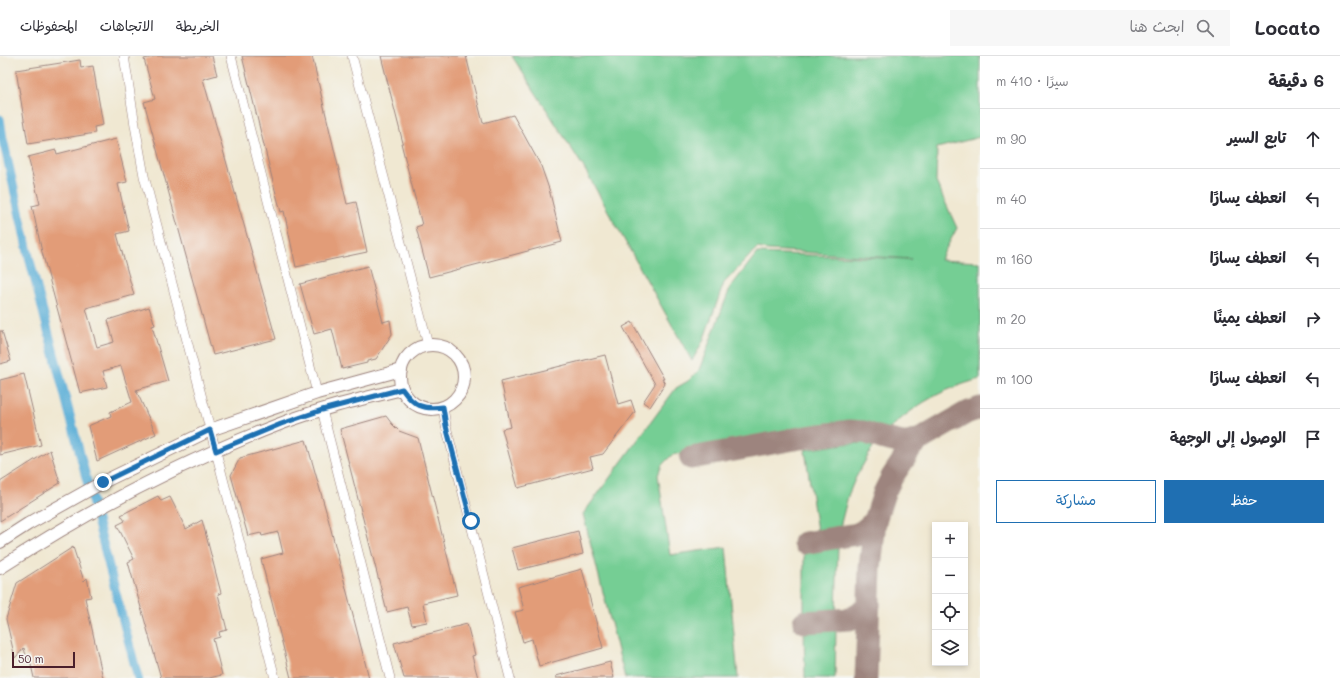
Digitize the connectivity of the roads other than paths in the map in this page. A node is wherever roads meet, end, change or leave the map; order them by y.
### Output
1 (124, 56) edge
2 (231, 56) edge
3 (352, 56) edge
4 (428, 345) junction
5 (401, 370) junction
6 (402, 389) junction
7 (317, 393) junction
8 (443, 407) junction
9 (322, 410) junction
10 (210, 430) junction
11 (216, 451) junction
12 (0, 542) edge
13 (0, 568) edge
14 (275, 678) edge
15 (390, 678) edge
16 (510, 678) edge

1 - 10 street
2 - 7 street
3 - 4 street
4 - 5 street
4 - 8 street
5 - 6 street
5 - 7 street
6 - 8 street
6 - 9 street
7 - 10 street
8 - 16 street
9 - 11 street
9 - 15 street
10 - 11 street
10 - 12 street
11 - 13 street
11 - 14 street

